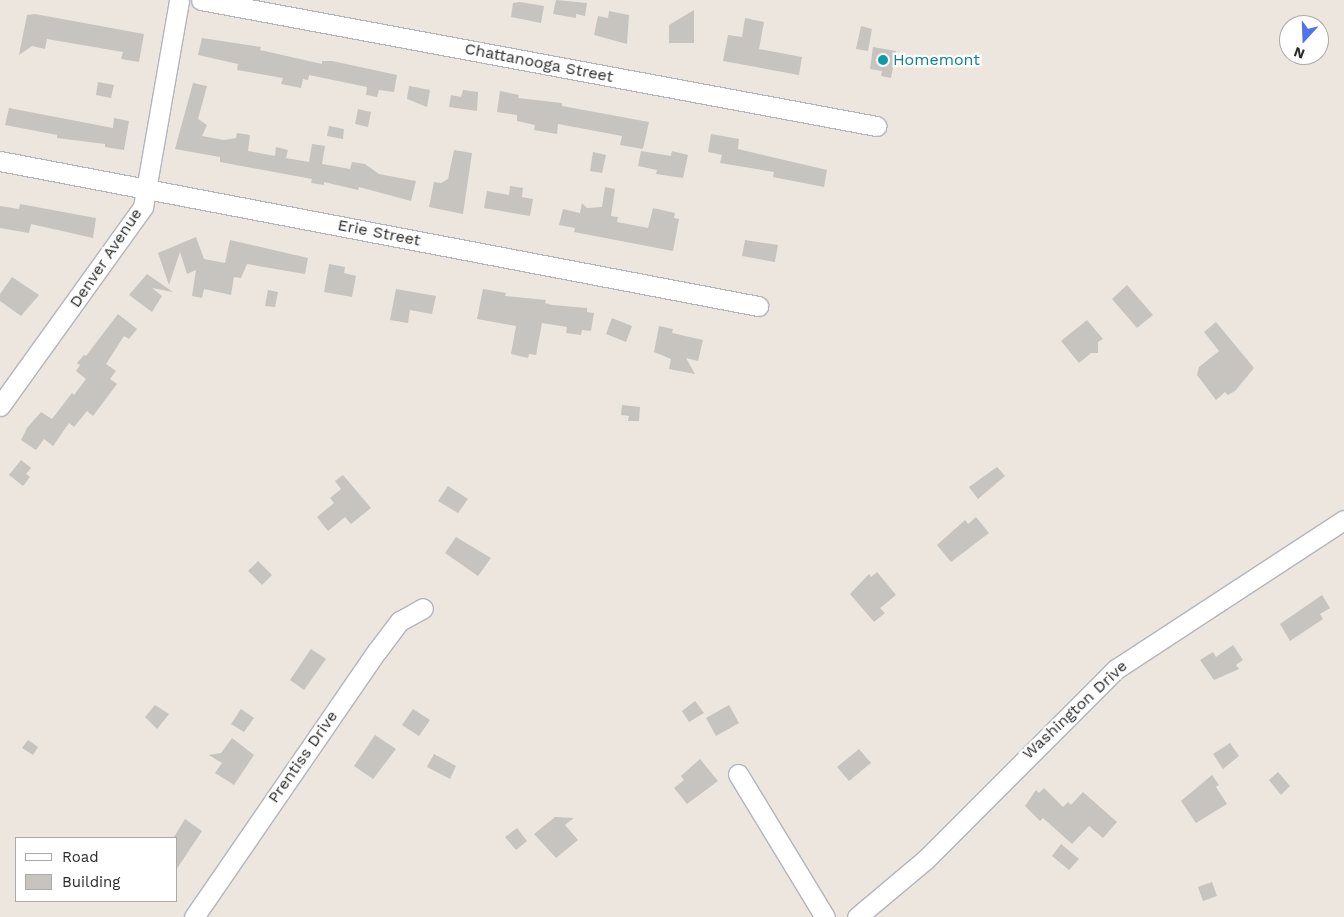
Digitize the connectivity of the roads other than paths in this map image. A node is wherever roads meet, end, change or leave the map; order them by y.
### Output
1 (179, 0) edge
2 (201, 0) edge
3 (876, 126) dead end
4 (0, 161) edge
5 (146, 189) junction
6 (758, 306) dead end
7 (0, 406) edge
8 (1344, 520) edge
9 (423, 608) dead end
10 (738, 774) dead end
11 (194, 917) edge
12 (825, 917) edge
13 (857, 917) edge

1 - 5 street, Denver Avenue
2 - 3 street, Chattanooga Street
4 - 5 street, Erie Street
5 - 6 street, Erie Street
5 - 7 street, Denver Avenue
8 - 13 street, Washington Drive
9 - 11 street, Prentiss Drive
10 - 12 street

